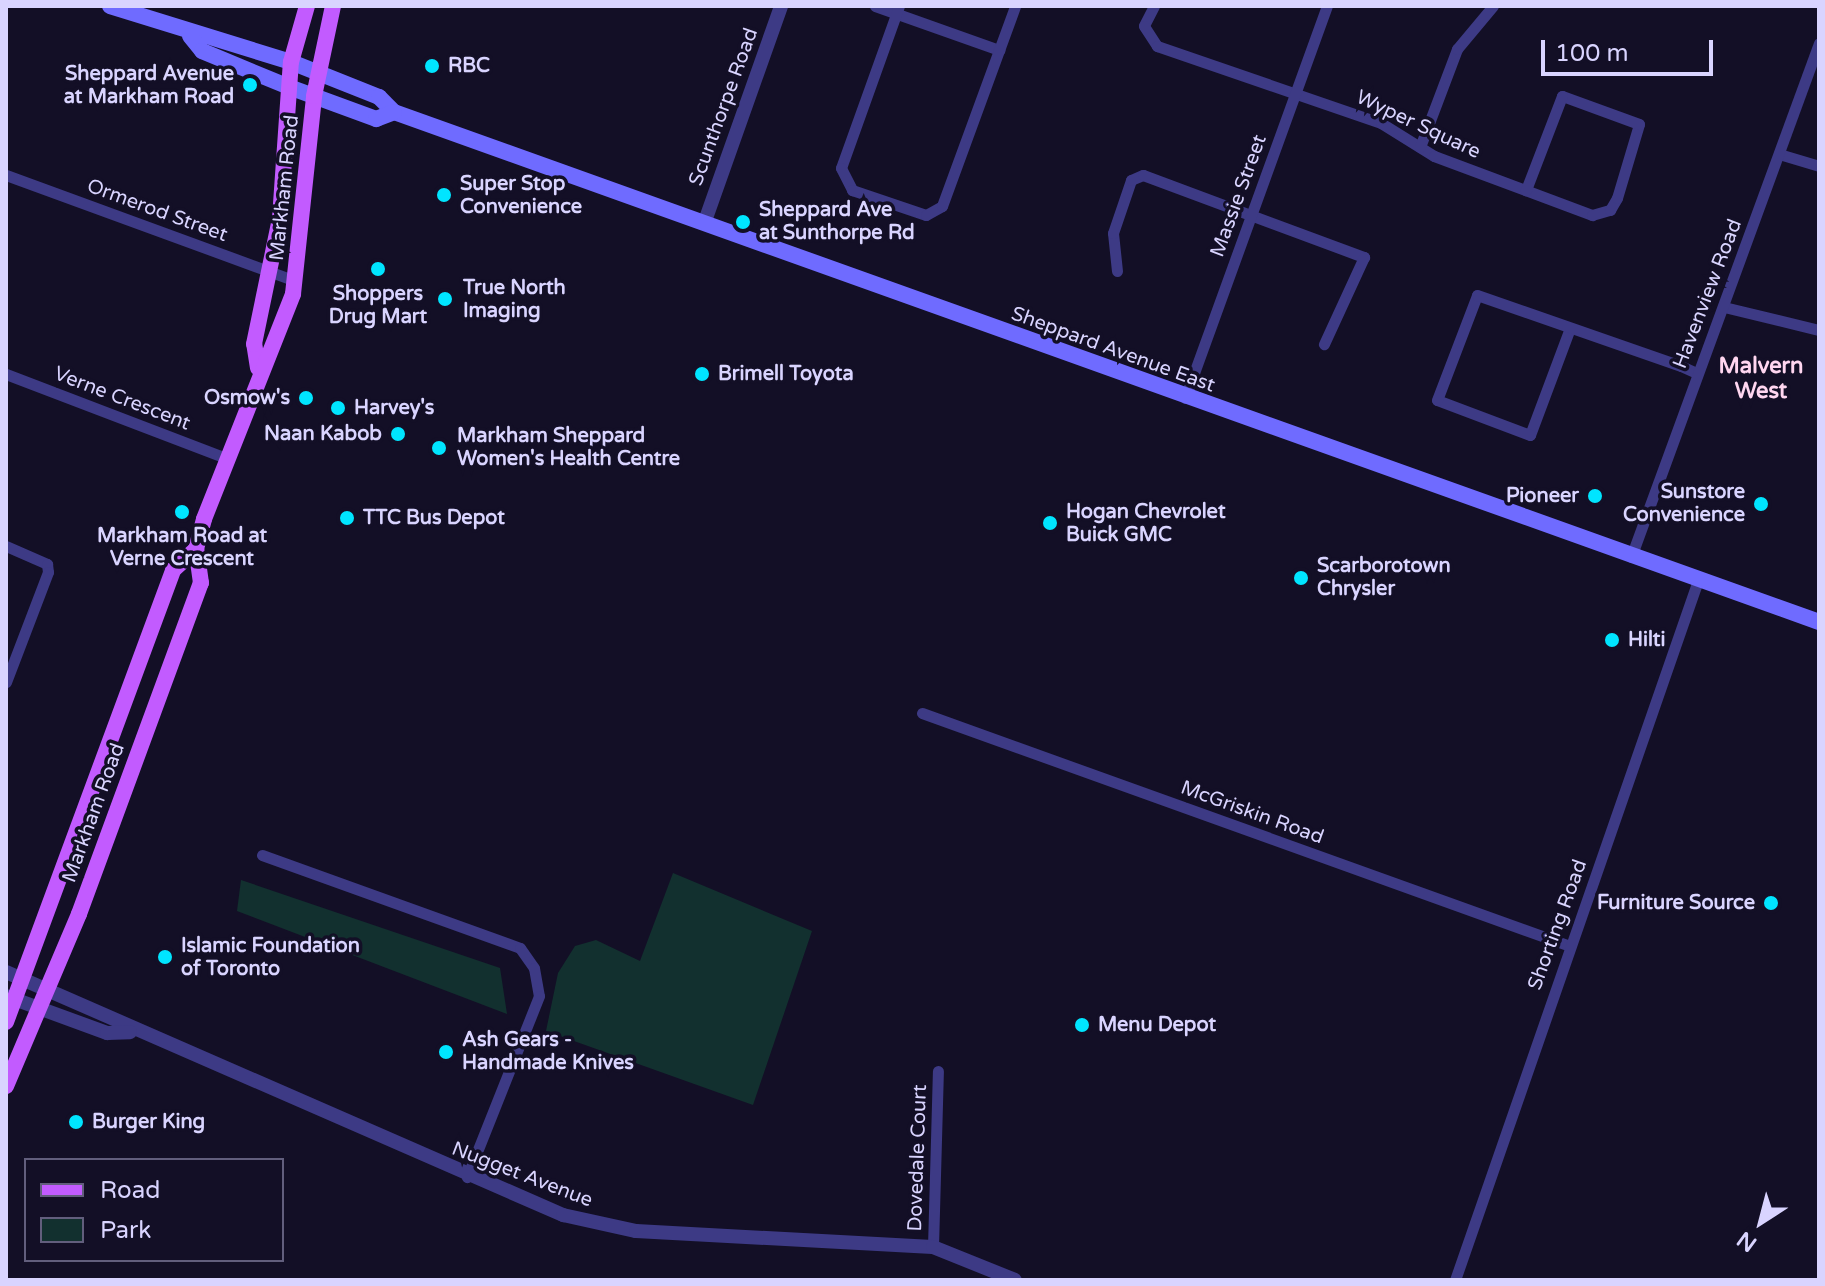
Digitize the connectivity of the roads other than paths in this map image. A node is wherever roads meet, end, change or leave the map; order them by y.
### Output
1 (110, 6) edge
2 (307, 6) edge
3 (333, 6) edge
4 (781, 6) edge
5 (875, 6) edge
6 (1015, 6) edge
7 (1154, 6) edge
8 (1327, 6) edge
9 (1493, 6) edge
10 (898, 10) edge
11 (190, 36) junction
12 (1819, 43) edge
13 (999, 50) junction
14 (291, 62) junction
15 (318, 72) junction
16 (289, 87) junction
17 (1295, 92) junction
18 (314, 96) junction
19 (394, 112) junction
20 (1420, 147) junction
21 (1779, 154) junction
22 (1819, 166) edge
23 (6, 175) edge
24 (1526, 190) junction
25 (1252, 216) junction
26 (705, 221) junction
27 (1117, 271) dead end
28 (272, 274) junction
29 (295, 281) junction
30 (1724, 307) junction
31 (1570, 328) junction
32 (1819, 330) edge
33 (1324, 344) dead end
34 (258, 368) junction
35 (1697, 373) junction
36 (6, 374) edge
37 (1185, 398) junction
38 (226, 458) junction
39 (6, 546) edge
40 (196, 549) junction
41 (1631, 557) junction
42 (1697, 583) junction
43 (1819, 622) edge
44 (6, 682) edge
45 (922, 713) dead end
46 (262, 855) dead end
47 (1570, 946) junction
48 (6, 972) edge
49 (25, 979) junction
50 (50, 988) junction
51 (11, 998) edge
52 (42, 1009) junction
53 (6, 1022) edge
54 (130, 1032) junction
55 (938, 1071) dead end
56 (6, 1086) edge
57 (467, 1177) junction
58 (933, 1247) junction
59 (1015, 1280) edge
60 (1455, 1280) edge

1 - 11 main road, Sheppard Avenue East
2 - 14 main road, Markham Road
3 - 15 main road, Markham Road
4 - 26 street, Scunthorpe Road
5 - 10 street
6 - 13 street
7 - 17 street, Wyper Square
8 - 17 street, Massie Street
9 - 20 street
10 - 13 street
10 - 13 street
11 - 14 main road, Sheppard Avenue East
11 - 16 main road, Sheppard Avenue East
12 - 21 street, Havenview Road
14 - 15 main road, Sheppard Avenue East
14 - 16 main road, Markham Road
15 - 18 main road, Markham Road
15 - 19 main road, Sheppard Avenue East
16 - 18 main road, Sheppard Avenue East
16 - 28 main road, Markham Road
17 - 20 street, Wyper Square
17 - 25 street, Massie Street
18 - 19 main road, Sheppard Avenue East
18 - 29 main road, Markham Road
19 - 26 main road, Sheppard Avenue East
20 - 24 street, Wyper Square
21 - 22 street
21 - 30 street, Havenview Road
23 - 28 street, Ormerod Street
24 - 24 street, Wyper Square
25 - 27 street
25 - 33 street
25 - 37 street, Massie Street
26 - 37 main road, Sheppard Avenue East
28 - 29 street, Ormerod Street
28 - 34 main road, Markham Road
29 - 34 main road, Markham Road
30 - 32 street
30 - 35 street, Havenview Road
31 - 31 street
31 - 35 street
34 - 38 main road, Markham Road
35 - 41 street, Havenview Road
36 - 38 street, Verne Crescent
37 - 41 main road, Sheppard Avenue East
38 - 40 main road, Markham Road
39 - 44 street
40 - 49 main road, Markham Road
40 - 50 main road, Markham Road
41 - 42 main road, Sheppard Avenue East
42 - 43 main road, Sheppard Avenue East
42 - 47 street, Shorting Road
45 - 47 street, McGriskin Road
46 - 57 street
47 - 60 street, Shorting Road
48 - 49 street, Nugget Avenue
49 - 50 street, Nugget Avenue
49 - 51 main road, Markham Road
50 - 52 main road, Markham Road
50 - 54 street, Nugget Avenue
51 - 52 street, Nugget Avenue
51 - 53 main road, Markham Road
52 - 54 street, Nugget Avenue
52 - 56 main road, Markham Road
54 - 57 street, Nugget Avenue
55 - 58 street, Dovedale Court
57 - 58 street, Nugget Avenue
58 - 59 street, Nugget Avenue

